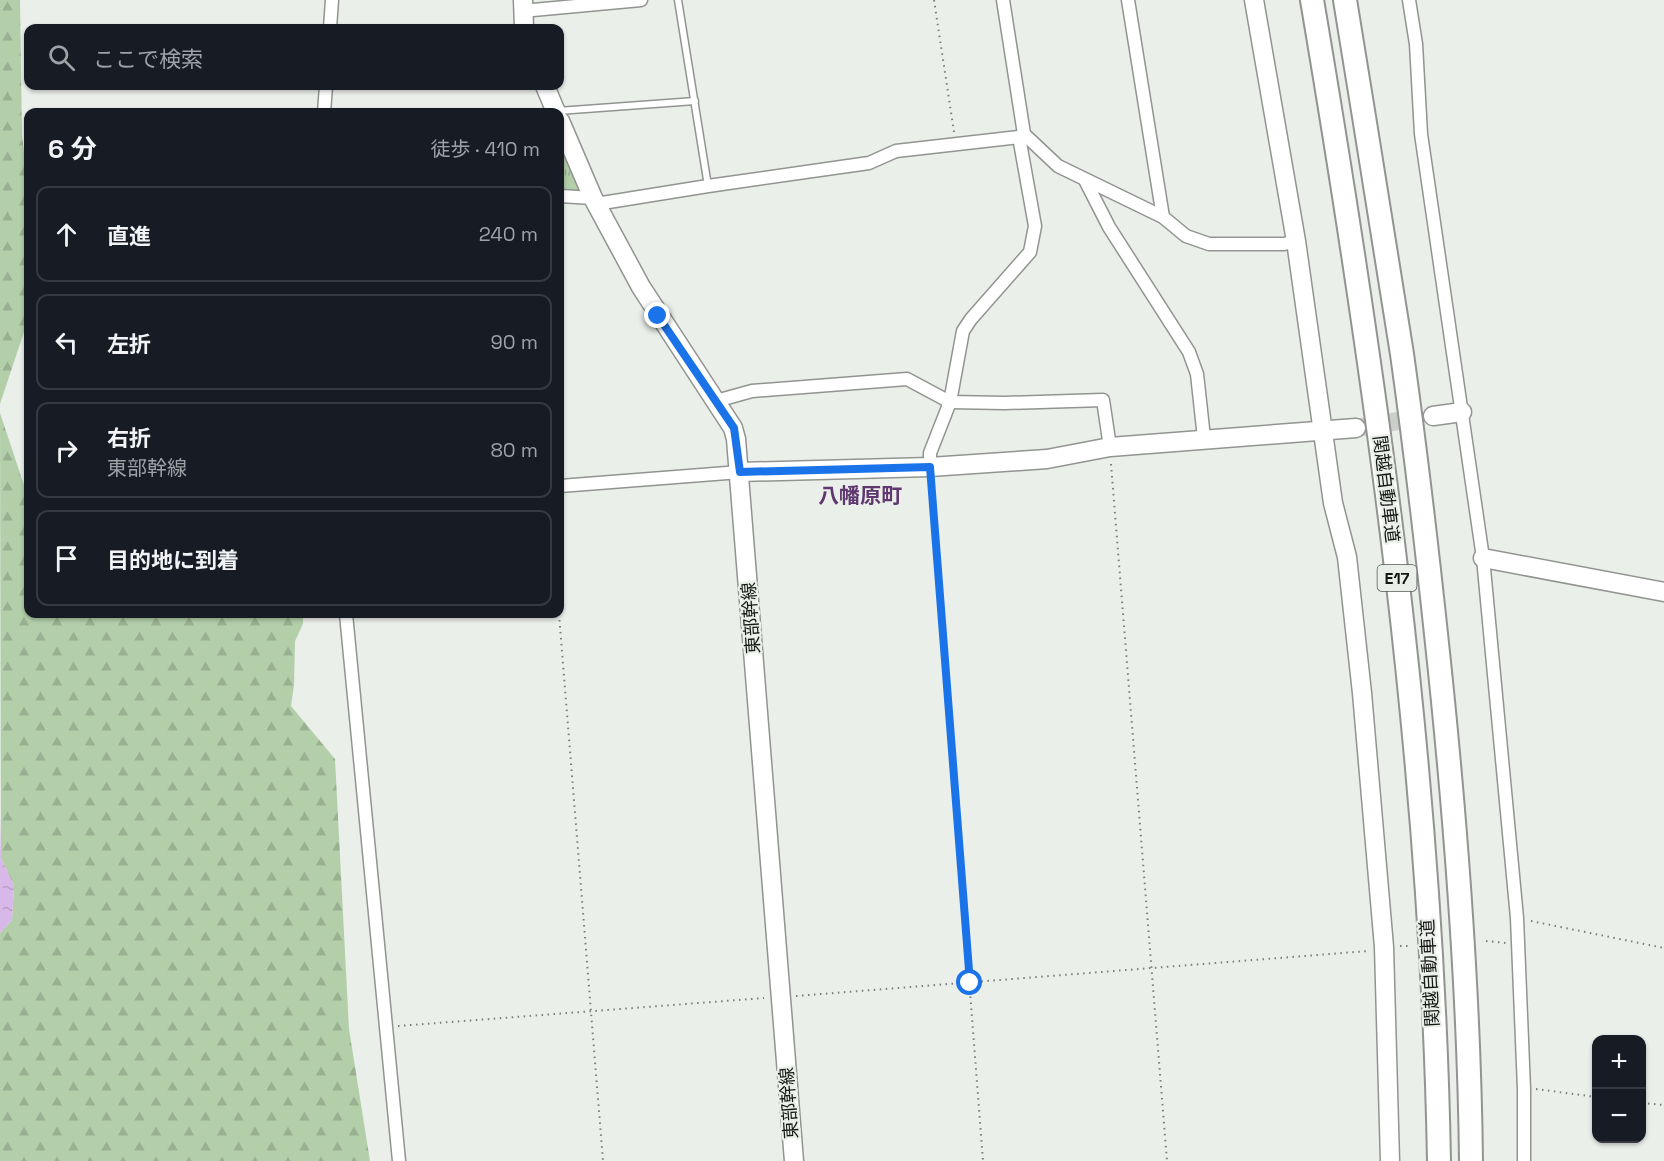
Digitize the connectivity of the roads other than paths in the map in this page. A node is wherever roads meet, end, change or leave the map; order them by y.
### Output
1 (332, 0) edge
2 (641, 0) edge
3 (678, 0) edge
4 (1003, 0) edge
5 (1128, 0) edge
6 (1254, 0) edge
7 (1312, 0) edge
8 (1345, 0) edge
9 (1408, 0) edge
10 (523, 13) edge
11 (330, 24) edge
12 (326, 90) edge
13 (547, 90) edge
14 (694, 100) junction
15 (324, 108) edge
16 (554, 108) edge
17 (564, 114) edge
18 (564, 131) edge
19 (1021, 135) junction
20 (1085, 180) junction
21 (708, 186) junction
22 (564, 197) edge
23 (595, 201) junction
24 (1163, 216) junction
25 (1296, 241) junction
26 (716, 401) junction
27 (950, 402) junction
28 (1462, 412) junction
29 (1433, 416) tunnel mouth
30 (1356, 428) tunnel mouth
31 (1324, 430) junction
32 (1204, 438) junction
33 (1110, 447) junction
34 (930, 467) junction
35 (740, 472) junction
36 (564, 486) edge
37 (1483, 558) junction
38 (1664, 592) edge
39 (346, 618) edge
40 (399, 1161) edge
41 (794, 1161) edge
42 (1390, 1161) edge
43 (1438, 1161) edge
44 (1471, 1161) edge
45 (1524, 1161) edge

1 - 11 street
2 - 10 street
3 - 14 lane
4 - 19 street
5 - 24 street
6 - 25 street
7 - 43 highway, 関越自動車道 / E17
8 - 44 highway, 関越自動車道 / E17
9 - 28 street
12 - 15 street
13 - 16 street, 東部幹線
14 - 17 lane
14 - 21 lane
18 - 23 street, 東部幹線
19 - 20 street
19 - 21 street
19 - 27 street
20 - 24 street
20 - 32 street
21 - 23 street
22 - 23 street
23 - 26 street, 東部幹線
24 - 25 street
25 - 31 street
26 - 27 street
26 - 35 street, 東部幹線
27 - 33 street
27 - 34 street
28 - 29 street
28 - 37 street
30 - 31 street
31 - 32 street
31 - 42 street
32 - 33 street
33 - 34 street
34 - 35 street
35 - 36 street
35 - 41 street, 東部幹線
37 - 38 street
37 - 45 street
39 - 40 street

